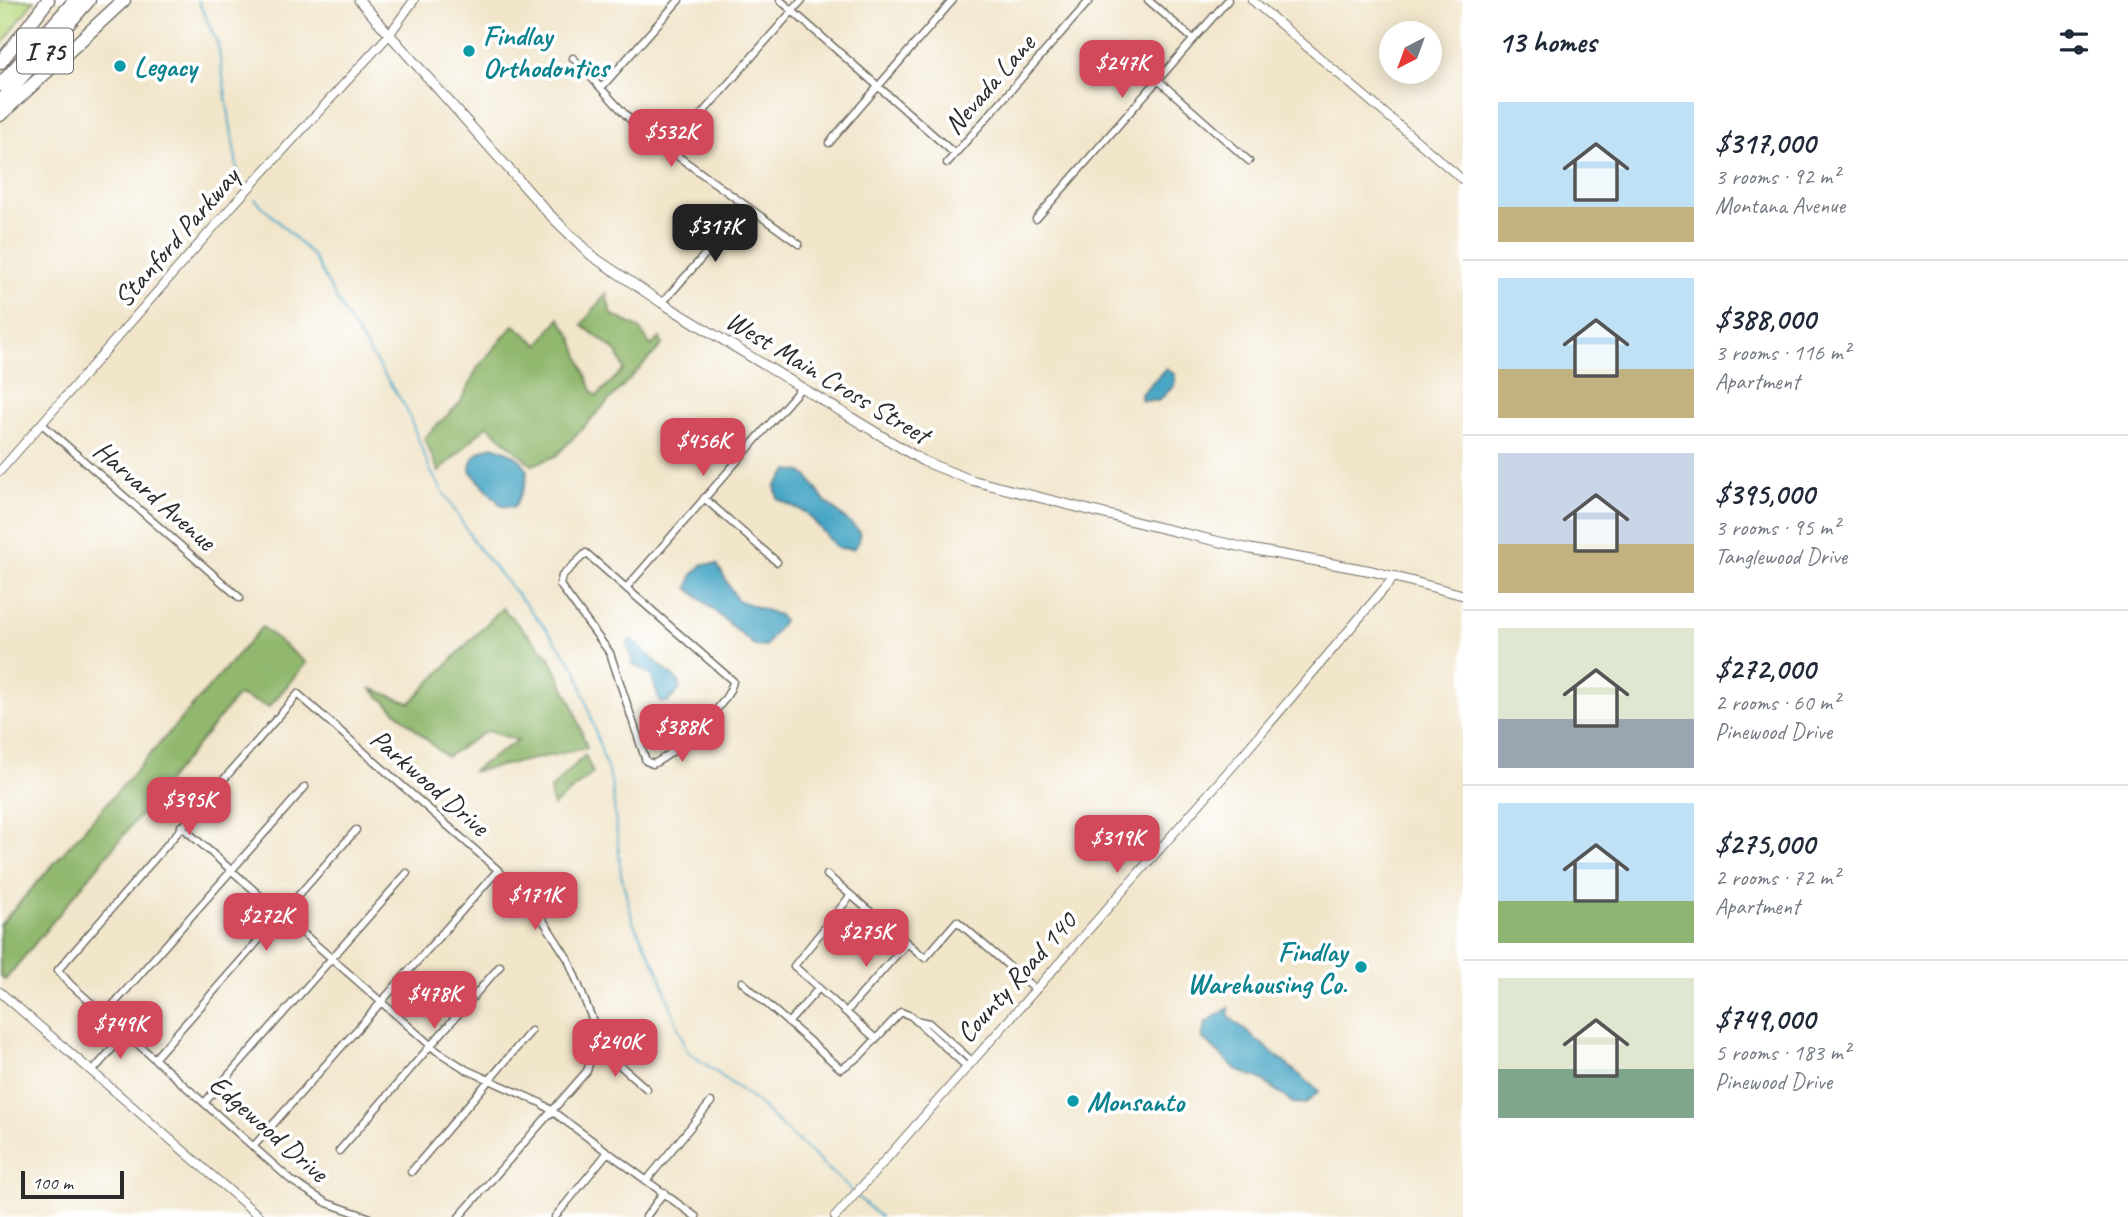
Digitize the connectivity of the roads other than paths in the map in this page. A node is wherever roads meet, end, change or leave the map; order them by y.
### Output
1 (48, 0) edge
2 (75, 0) edge
3 (89, 0) edge
4 (124, 0) edge
5 (359, 0) edge
6 (414, 0) edge
7 (679, 0) edge
8 (780, 0) edge
9 (802, 0) edge
10 (953, 0) edge
11 (1078, 0) edge
12 (1090, 0) edge
13 (1148, 0) edge
14 (1228, 0) edge
15 (1252, 0) edge
16 (1085, 6) junction
17 (792, 11) junction
18 (389, 35) junction
19 (1194, 39) junction
20 (573, 58) dead end
21 (0, 63) edge
22 (1158, 80) junction
23 (0, 85) edge
24 (877, 86) junction
25 (601, 88) junction
26 (0, 102) edge
27 (0, 115) edge
28 (828, 143) dead end
29 (670, 151) junction
30 (955, 155) junction
31 (1249, 161) dead end
32 (947, 163) dead end
33 (1463, 180) edge
34 (747, 207) junction
35 (1036, 219) dead end
36 (799, 244) dead end
37 (662, 303) junction
38 (801, 388) junction
39 (42, 424) junction
40 (0, 471) edge
41 (704, 498) junction
42 (777, 562) dead end
43 (1395, 576) junction
44 (627, 587) junction
45 (1463, 595) edge
46 (240, 598) dead end
47 (305, 787) dead end
48 (181, 826) junction
49 (356, 830) dead end
50 (232, 870) junction
51 (498, 870) junction
52 (407, 873) dead end
53 (827, 875) dead end
54 (851, 895) junction
55 (281, 914) junction
56 (907, 943) junction
57 (332, 959) junction
58 (500, 965) dead end
59 (741, 982) dead end
60 (819, 988) junction
61 (1036, 990) junction
62 (0, 993) edge
63 (381, 1002) junction
64 (846, 1012) junction
65 (105, 1014) junction
66 (788, 1023) junction
67 (531, 1031) dead end
68 (126, 1033) junction
69 (876, 1039) junction
70 (431, 1046) junction
71 (594, 1050) junction
72 (155, 1058) junction
73 (969, 1064) junction
74 (92, 1072) junction
75 (491, 1080) junction
76 (647, 1088) dead end
77 (205, 1102) junction
78 (712, 1102) dead end
79 (553, 1111) junction
80 (253, 1147) junction
81 (340, 1151) dead end
82 (608, 1152) junction
83 (411, 1172) dead end
84 (647, 1180) junction
85 (664, 1192) junction
86 (260, 1217) edge
87 (368, 1217) edge
88 (459, 1217) edge
89 (555, 1217) edge
90 (646, 1217) edge
91 (696, 1217) edge
92 (835, 1217) edge

1 - 21 highway
2 - 23 highway, I 75
3 - 26 highway, I 75
4 - 27 highway
5 - 18 main road, West Main Cross Street
6 - 18 street, Stanford Parkway
7 - 25 street
8 - 17 street
9 - 17 street
10 - 24 street
11 - 16 street
12 - 16 street, Nevada Lane
13 - 19 street
14 - 19 street
15 - 33 street
16 - 30 street, Nevada Lane
17 - 24 street
17 - 29 street
18 - 37 main road, West Main Cross Street
18 - 39 street, Stanford Parkway
19 - 22 street
20 - 25 street
22 - 31 street
22 - 35 street
24 - 28 street
24 - 30 street
25 - 29 street
29 - 34 street
30 - 32 street, Nevada Lane
34 - 36 street
34 - 37 street
37 - 38 main road, West Main Cross Street
38 - 41 street
38 - 43 main road, West Main Cross Street
39 - 40 street, Stanford Parkway
39 - 46 street, Harvard Avenue
41 - 42 street
41 - 44 street
43 - 45 main road, West Main Cross Street
43 - 61 street, County Road 140
44 - 44 street
47 - 50 street
48 - 50 street
48 - 51 street, Parkwood Drive
48 - 65 street, Edgewood Drive
49 - 55 street
50 - 55 street
50 - 65 street
51 - 63 street
51 - 71 street, Parkwood Drive
52 - 57 street
53 - 54 street
54 - 56 street
54 - 60 street
55 - 57 street
55 - 72 street
56 - 61 street
56 - 64 street
57 - 63 street
57 - 77 street
58 - 70 street
59 - 66 street
60 - 64 street
60 - 66 street
61 - 73 street, County Road 140
62 - 74 street
63 - 70 street
63 - 80 street
64 - 69 street
65 - 68 street, Edgewood Drive
66 - 69 street
67 - 75 street
68 - 72 street, Edgewood Drive
68 - 74 street
69 - 73 street
70 - 75 street
70 - 81 street
71 - 76 street
71 - 79 street
72 - 77 street, Edgewood Drive
73 - 92 street, County Road 140
74 - 86 street
75 - 79 street
75 - 83 street
77 - 80 street, Edgewood Drive
78 - 84 street
79 - 82 street
79 - 88 street
80 - 87 street, Edgewood Drive
82 - 84 street
82 - 89 street
84 - 85 street
85 - 90 street
85 - 91 street

